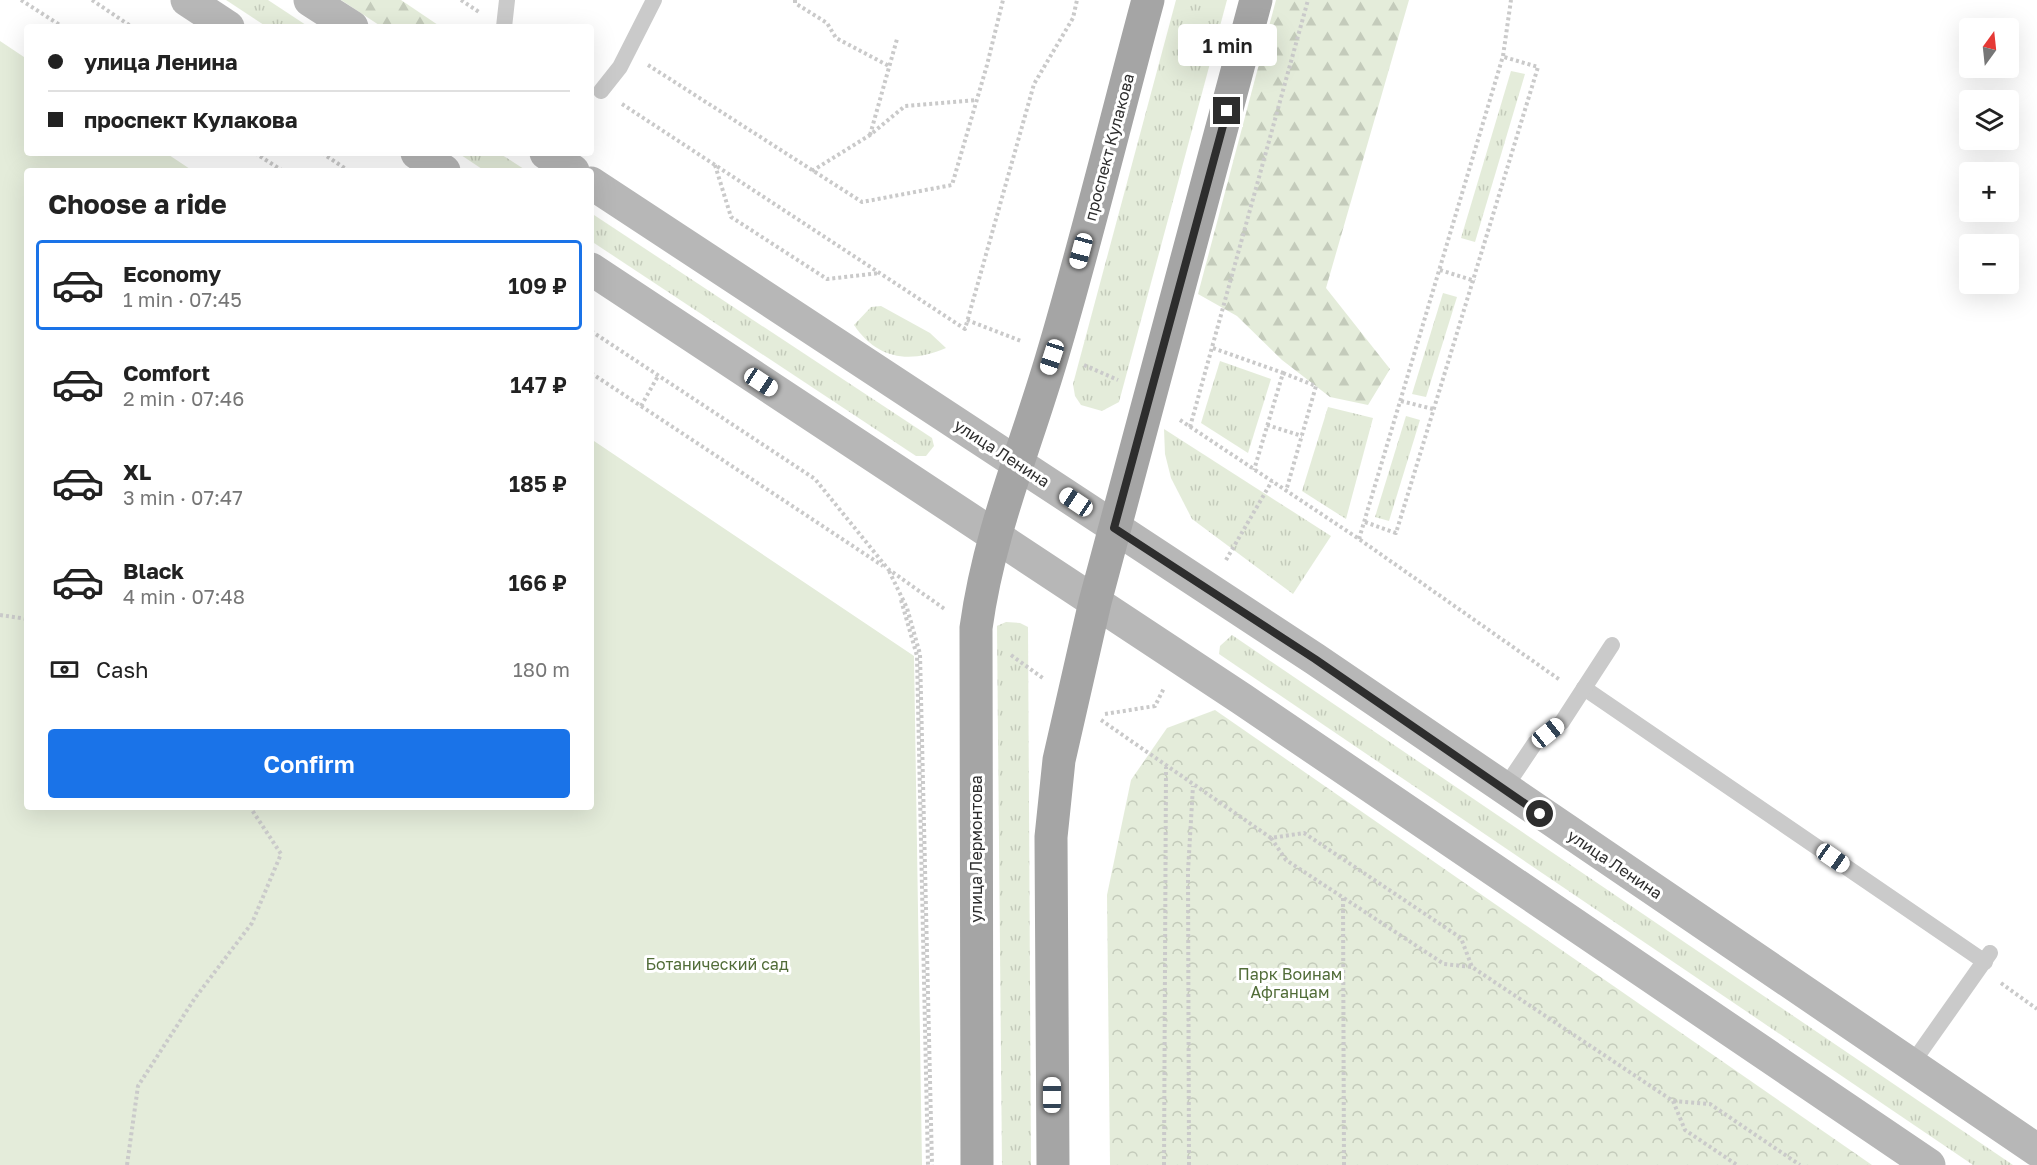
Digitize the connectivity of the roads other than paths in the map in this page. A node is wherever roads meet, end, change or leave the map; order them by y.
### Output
1 (187, 0) edge
2 (310, 0) edge
3 (507, 0) edge
4 (654, 0) edge
5 (1148, 0) edge
6 (1256, 0) edge
7 (223, 24) edge
8 (347, 24) edge
9 (504, 24) edge
10 (601, 91) road end
11 (422, 156) edge
12 (550, 156) edge
13 (440, 168) edge
14 (568, 168) edge
15 (594, 185) edge
16 (594, 271) edge
17 (1017, 464) junction
18 (1114, 528) junction
19 (993, 535) junction
20 (1095, 602) junction
21 (1612, 645) dead end
22 (1582, 691) junction
23 (1504, 789) junction
24 (1911, 1065) junction
25 (2037, 1150) edge
26 (977, 1165) edge
27 (1053, 1165) edge
28 (1929, 1165) edge

1 - 7 main road
2 - 8 main road
3 - 9 lane
4 - 10 lane
5 - 17 main road, проспект Кулакова
6 - 18 main road
11 - 13 main road
12 - 14 main road
15 - 17 main road, улица Ленина
16 - 19 main road
17 - 18 main road, улица Ленина
17 - 19 main road, проспект Кулакова
18 - 20 main road
18 - 23 main road, улица Ленина
19 - 20 main road
19 - 26 main road, улица Лермонтова
20 - 27 main road
20 - 28 main road
21 - 22 lane
22 - 23 lane
22 - 24 lane
23 - 24 main road, улица Ленина
24 - 25 main road, улица Ленина

